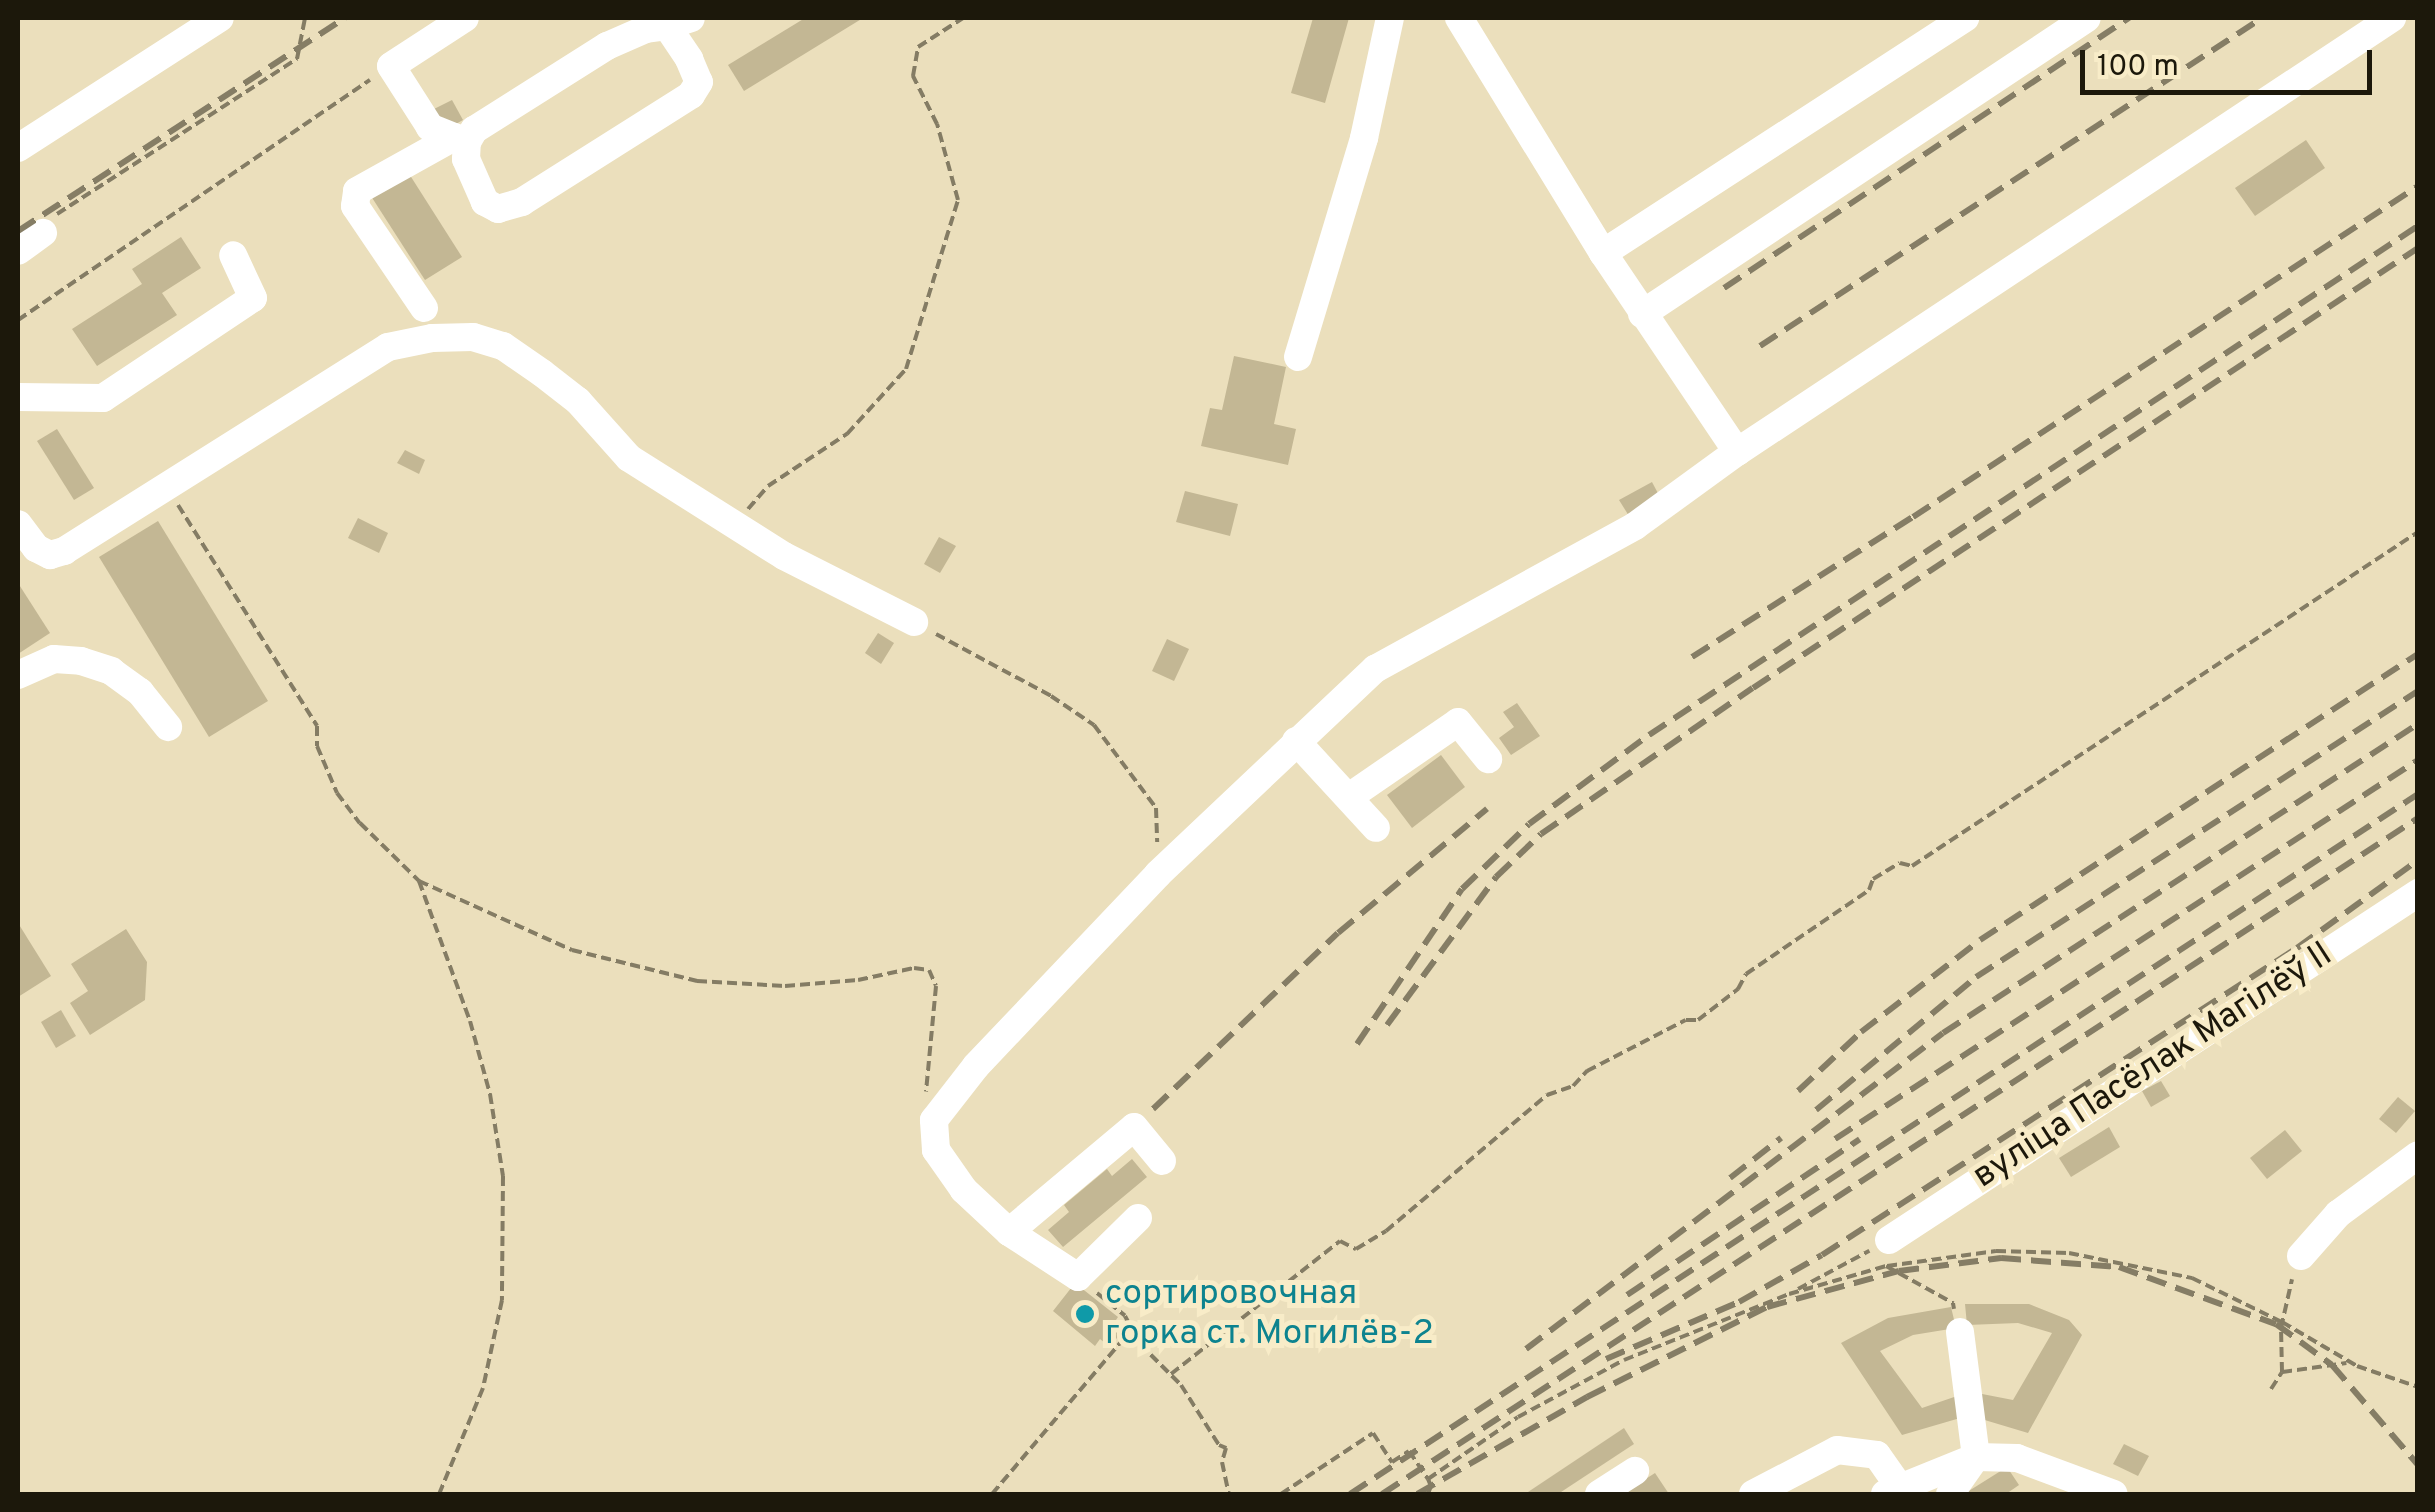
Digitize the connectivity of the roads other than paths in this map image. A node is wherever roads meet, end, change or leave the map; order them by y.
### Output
1 (220, 18) edge
2 (465, 18) edge
3 (1390, 18) edge
4 (1459, 18) edge
5 (1965, 18) edge
6 (2087, 18) edge
7 (2392, 18) edge
8 (673, 20) edge
9 (460, 140) junction
10 (18, 148) edge
11 (43, 234) road end
12 (18, 250) edge
13 (1603, 253) junction
14 (233, 255) dead end
15 (424, 308) dead end
16 (1642, 314) junction
17 (1298, 357) dead end
18 (18, 397) edge
19 (1737, 452) junction
20 (18, 524) edge
21 (914, 622) road end
22 (18, 675) edge
23 (168, 728) dead end
24 (1296, 742) junction
25 (1488, 759) dead end
26 (1350, 797) junction
27 (1376, 828) dead end
28 (2418, 893) edge
29 (2418, 1156) edge
30 (1162, 1162) dead end
31 (1138, 1218) dead end
32 (1009, 1232) junction
33 (1887, 1253) road end
34 (2302, 1256) road end
35 (1960, 1332) road end
36 (1976, 1457) junction
37 (1635, 1471) dead end
38 (1892, 1490) edge
39 (1599, 1494) edge
40 (1754, 1494) edge
41 (1950, 1494) edge
42 (2114, 1494) edge

1 - 10 lane
2 - 9 lane
3 - 17 lane
4 - 13 lane
5 - 13 lane
6 - 16 lane
7 - 19 lane
8 - 9 lane
8 - 9 lane
9 - 15 lane
11 - 12 lane
13 - 16 lane
14 - 18 lane
16 - 19 lane
19 - 24 lane
20 - 21 lane
22 - 23 lane
24 - 26 lane
24 - 32 lane
25 - 26 lane
26 - 27 lane
28 - 33 lane, вуліца Пасёлак Магілёў II
29 - 34 lane
30 - 32 lane
31 - 32 lane
35 - 36 lane
36 - 38 lane
36 - 41 lane
36 - 42 lane
37 - 39 lane
38 - 40 lane

